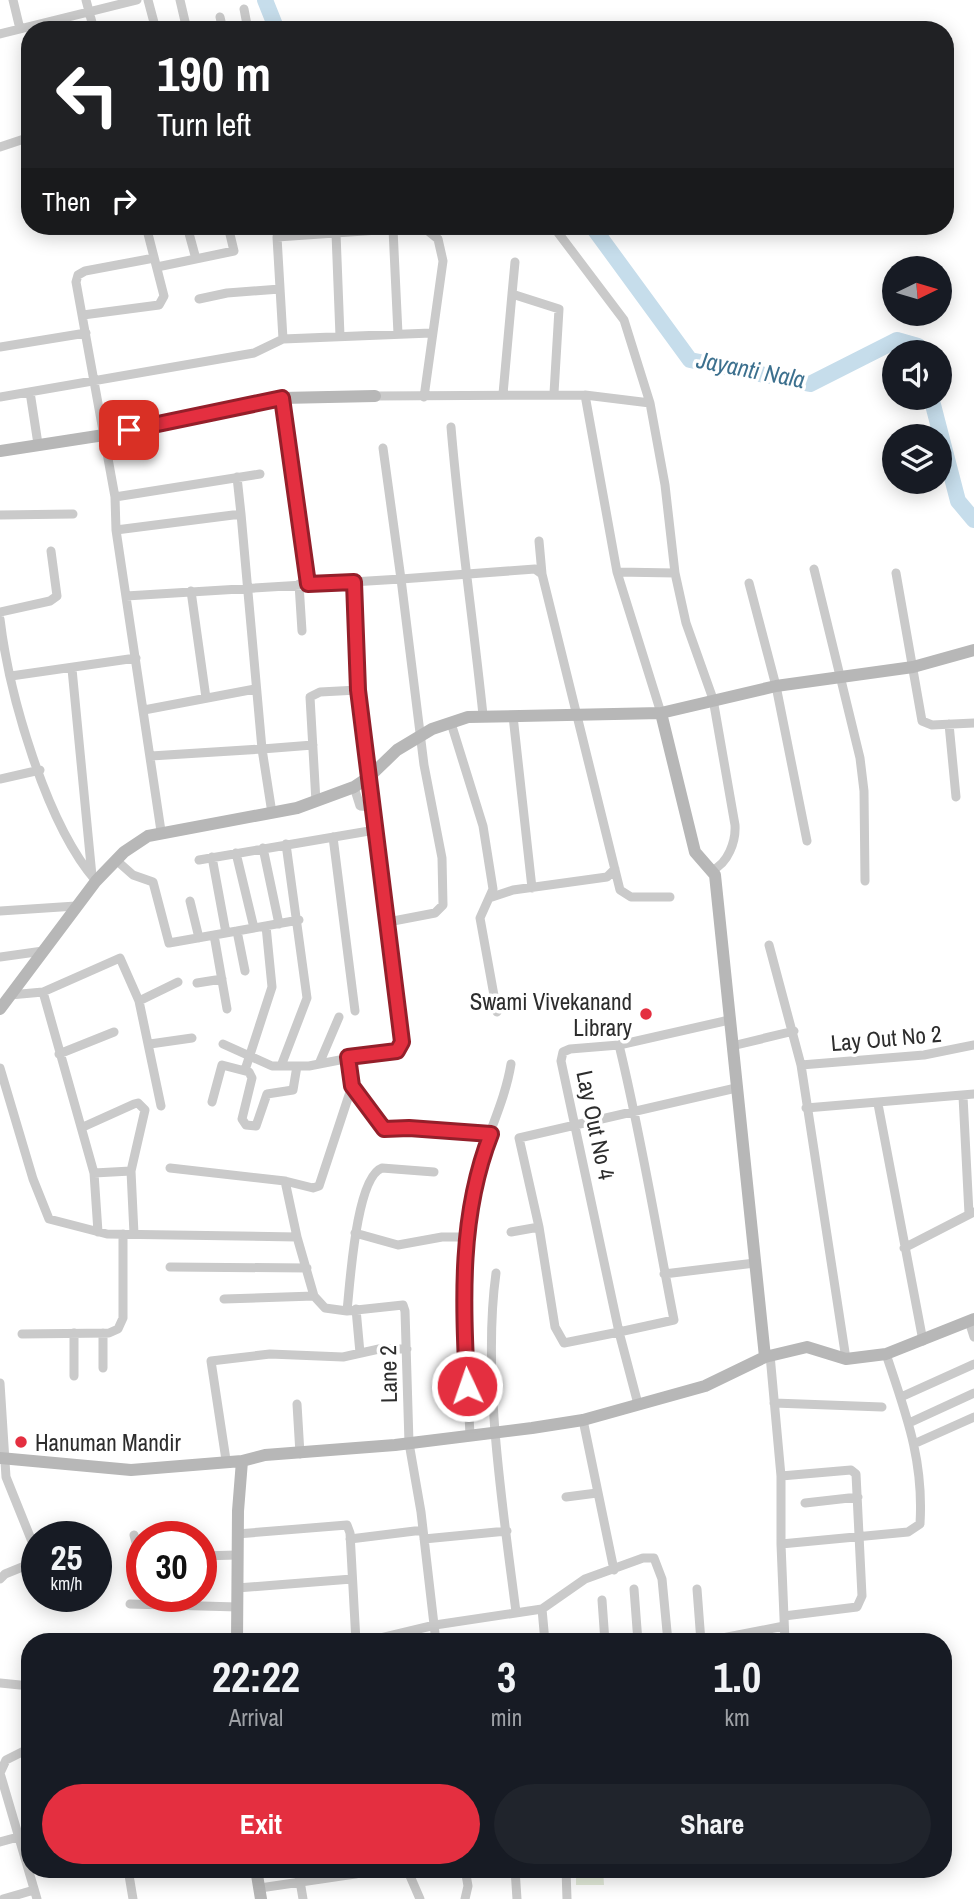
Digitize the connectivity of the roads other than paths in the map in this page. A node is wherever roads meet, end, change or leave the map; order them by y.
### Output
1 (13, 0) edge
2 (86, 0) edge
3 (137, 0) edge
4 (148, 0) edge
5 (180, 0) edge
6 (244, 9) dead end
7 (90, 12) junction
8 (220, 17) dead end
9 (53, 21) edge
10 (92, 21) edge
11 (154, 21) edge
12 (185, 21) edge
13 (221, 21) edge
14 (246, 21) edge
15 (20, 29) joint
16 (0, 34) edge
17 (21, 140) edge
18 (0, 148) edge
19 (148, 235) edge
20 (189, 235) edge
21 (230, 235) edge
22 (291, 235) edge
23 (336, 235) edge
24 (393, 235) edge
25 (433, 235) edge
26 (560, 235) edge
27 (278, 237) joint
28 (196, 259) junction
29 (515, 261) dead end
30 (155, 262) junction
31 (280, 289) junction
32 (512, 294) junction
33 (199, 299) dead end
34 (83, 315) junction
35 (86, 332) junction
36 (431, 333) junction
37 (398, 334) junction
38 (340, 336) junction
39 (283, 339) junction
40 (0, 347) edge
41 (95, 382) junction
42 (30, 392) junction
43 (554, 393) junction
44 (503, 394) junction
45 (585, 395) junction
46 (376, 396) joint
47 (0, 397) edge
48 (424, 397) junction
49 (282, 398) junction
50 (650, 403) junction
51 (451, 427) dead end
52 (104, 435) junction
53 (38, 444) junction
54 (383, 448) dead end
55 (0, 451) edge
56 (260, 474) dead end
57 (237, 477) junction
58 (115, 497) junction
59 (73, 514) dead end
60 (241, 514) junction
61 (0, 515) edge
62 (116, 530) junction
63 (538, 541) dead end
64 (51, 551) dead end
65 (814, 569) dead end
66 (617, 572) junction
67 (675, 573) junction
68 (895, 573) dead end
69 (542, 574) junction
70 (465, 576) junction
71 (401, 579) junction
72 (354, 582) junction
73 (749, 583) dead end
74 (303, 584) junction
75 (247, 587) junction
76 (191, 591) junction
77 (126, 596) junction
78 (0, 612) edge
79 (0, 619) edge
80 (302, 631) dead end
81 (974, 650) edge
82 (136, 658) junction
83 (913, 667) junction
84 (72, 668) junction
85 (842, 674) junction
86 (11, 676) junction
87 (776, 686) junction
88 (255, 689) junction
89 (358, 690) junction
90 (206, 698) junction
91 (712, 699) junction
92 (144, 710) junction
93 (661, 713) junction
94 (483, 715) junction
95 (513, 716) junction
96 (576, 716) junction
97 (451, 723) junction
98 (974, 723) edge
99 (949, 724) junction
100 (421, 737) junction
101 (313, 745) junction
102 (262, 749) junction
103 (151, 755) junction
104 (40, 770) junction
105 (369, 777) junction
106 (0, 779) edge
107 (354, 787) junction
108 (956, 797) dead end
109 (316, 802) junction
110 (372, 807) junction
111 (272, 814) junction
112 (375, 830) junction
113 (161, 831) junction
114 (333, 837) junction
115 (807, 841) dead end
116 (286, 844) junction
117 (263, 848) junction
118 (236, 853) junction
119 (212, 857) junction
120 (116, 860) junction
121 (199, 860) dead end
122 (714, 873) junction
123 (616, 874) junction
124 (94, 878) junction
125 (864, 881) dead end
126 (532, 888) junction
127 (492, 897) junction
128 (670, 897) dead end
129 (190, 901) dead end
130 (76, 906) junction
131 (0, 911) edge
132 (299, 920) junction
133 (388, 922) junction
134 (279, 924) junction
135 (266, 926) junction
136 (254, 928) junction
137 (237, 931) junction
138 (226, 933) junction
139 (214, 935) junction
140 (199, 938) junction
141 (769, 945) dead end
142 (43, 951) junction
143 (0, 957) edge
144 (245, 971) dead end
145 (222, 979) junction
146 (178, 982) dead end
147 (197, 983) dead end
148 (43, 992) junction
149 (10, 995) junction
150 (139, 1001) junction
151 (0, 1009) edge
152 (228, 1009) dead end
153 (355, 1011) dead end
154 (497, 1012) dead end
155 (339, 1017) dead end
156 (729, 1020) junction
157 (794, 1031) junction
158 (114, 1032) dead end
159 (191, 1038) dead end
160 (150, 1044) junction
161 (223, 1044) dead end
162 (619, 1045) junction
163 (974, 1045) edge
164 (732, 1046) junction
165 (59, 1054) junction
166 (247, 1063) junction
167 (318, 1064) junction
168 (349, 1064) junction
169 (511, 1064) dead end
170 (801, 1065) junction
171 (281, 1066) junction
172 (0, 1068) edge
173 (296, 1074) junction
174 (352, 1086) junction
175 (736, 1088) junction
176 (974, 1094) edge
177 (963, 1096) junction
178 (212, 1102) dead end
179 (878, 1104) junction
180 (161, 1106) dead end
181 (806, 1108) junction
182 (636, 1114) junction
183 (573, 1124) junction
184 (83, 1128) junction
185 (491, 1134) junction
186 (170, 1168) dead end
187 (131, 1171) junction
188 (434, 1172) dead end
189 (94, 1173) junction
190 (285, 1181) junction
191 (972, 1213) edge
192 (539, 1227) junction
193 (98, 1232) junction
194 (511, 1232) dead end
195 (355, 1233) junction
196 (128, 1234) junction
197 (297, 1237) junction
198 (466, 1237) junction
199 (904, 1248) junction
200 (755, 1263) junction
201 (170, 1267) dead end
202 (307, 1268) junction
203 (496, 1273) dead end
204 (664, 1274) junction
205 (314, 1296) junction
206 (224, 1299) dead end
207 (352, 1310) junction
208 (971, 1320) edge
209 (618, 1332) junction
210 (74, 1333) junction
211 (103, 1333) junction
212 (22, 1334) dead end
213 (974, 1338) edge
214 (923, 1341) junction
215 (407, 1349) junction
216 (360, 1353) junction
217 (886, 1354) junction
218 (767, 1356) junction
219 (846, 1359) junction
220 (974, 1364) edge
221 (103, 1368) dead end
222 (74, 1376) dead end
223 (0, 1382) edge
224 (974, 1393) edge
225 (901, 1398) junction
226 (774, 1403) junction
227 (297, 1404) dead end
228 (638, 1404) junction
229 (882, 1406) dead end
230 (974, 1417) edge
231 (583, 1420) junction
232 (909, 1423) junction
233 (497, 1431) junction
234 (470, 1435) junction
235 (409, 1443) junction
236 (916, 1443) junction
237 (300, 1454) junction
238 (3, 1458) edge
239 (226, 1461) junction
240 (242, 1461) junction
241 (781, 1476) junction
242 (597, 1493) junction
243 (566, 1497) dead end
244 (858, 1497) junction
245 (805, 1503) dead end
246 (22, 1521) edge
247 (507, 1531) junction
248 (237, 1534) junction
249 (424, 1534) junction
250 (858, 1535) junction
251 (351, 1539) junction
252 (781, 1544) junction
253 (237, 1555) junction
254 (217, 1556) edge
255 (21, 1568) edge
256 (614, 1570) junction
257 (0, 1579) edge
258 (352, 1579) junction
259 (237, 1588) junction
260 (697, 1588) dead end
261 (634, 1589) dead end
262 (602, 1600) dead end
263 (217, 1605) edge
264 (238, 1607) junction
265 (542, 1609) junction
266 (516, 1612) junction
267 (784, 1621) junction
268 (435, 1625) junction
269 (237, 1633) edge
270 (355, 1633) edge
271 (402, 1633) edge
272 (435, 1633) edge
273 (544, 1633) edge
274 (604, 1633) edge
275 (637, 1633) edge
276 (667, 1633) edge
277 (700, 1633) edge
278 (737, 1633) edge
279 (785, 1633) edge
280 (0, 1683) edge
281 (21, 1685) edge
282 (21, 1753) edge
283 (2, 1788) edge
284 (18, 1837) junction
285 (0, 1842) edge
286 (21, 1844) edge
287 (129, 1878) edge
288 (299, 1878) edge
289 (322, 1878) edge
290 (411, 1878) edge
291 (467, 1878) edge
292 (516, 1878) edge
293 (566, 1878) edge
294 (300, 1883) junction
295 (260, 1894) edge
296 (35, 1895) edge
297 (3, 1899) edge
298 (132, 1899) edge
299 (303, 1899) edge
300 (420, 1899) edge
301 (465, 1899) edge
302 (517, 1899) edge
303 (567, 1899) edge

1 - 15 street
2 - 7 street
3 - 7 street
4 - 11 street
5 - 12 street
6 - 14 street
7 - 9 street
7 - 10 street
8 - 13 street
15 - 16 street
17 - 18 street
19 - 30 street
20 - 28 street
21 - 28 street
22 - 27 street
23 - 38 street
24 - 37 street
25 - 36 street
26 - 50 street
27 - 31 street
28 - 30 street
29 - 32 street
30 - 34 street
30 - 34 street
31 - 33 street
31 - 39 street
32 - 43 street
32 - 44 street
34 - 35 street
35 - 40 street
35 - 41 street
36 - 37 street
36 - 48 street
37 - 38 street
38 - 39 street
39 - 41 street
41 - 42 street
41 - 52 street
42 - 47 street
42 - 53 street
43 - 44 street
43 - 45 street
44 - 48 street
45 - 50 street
45 - 66 street
46 - 48 street
46 - 49 main road
49 - 52 main road
49 - 74 street
50 - 67 street
51 - 70 street
52 - 53 main road
52 - 58 street
53 - 55 main road
54 - 71 street
56 - 57 street
57 - 58 street
57 - 60 street
58 - 62 street
59 - 61 street
60 - 62 street
60 - 75 street
62 - 77 street
63 - 69 street
64 - 78 street
65 - 85 street
66 - 67 street
66 - 93 street
67 - 91 street
68 - 83 street
69 - 70 street
69 - 96 street
70 - 71 street
70 - 94 street
71 - 72 street
71 - 100 street
72 - 74 street
72 - 89 street
73 - 87 street
74 - 75 street
74 - 80 street
75 - 76 street
75 - 88 street
76 - 77 street
76 - 90 street
77 - 82 street
79 - 86 street
81 - 83 main road
82 - 84 street
82 - 92 street
83 - 85 main road
83 - 99 street
84 - 86 street
84 - 124 street
85 - 87 main road
85 - 125 street
86 - 104 street
87 - 91 main road
87 - 115 street
88 - 90 street
88 - 102 street
89 - 101 street
89 - 105 street
90 - 92 street
91 - 93 main road
91 - 122 street
92 - 103 street
93 - 96 main road
93 - 122 main road
94 - 95 main road
94 - 97 main road
95 - 96 main road
95 - 126 street
96 - 123 street
97 - 100 main road
97 - 127 street
98 - 99 street
99 - 108 street
100 - 105 main road
100 - 133 street
101 - 102 street
101 - 109 street
102 - 103 street
102 - 111 street
103 - 113 street
104 - 106 street
104 - 124 street
105 - 107 main road
105 - 110 street
107 - 109 main road
107 - 110 street
109 - 111 main road
110 - 112 street
111 - 113 main road
112 - 114 street
112 - 133 street
113 - 120 main road
114 - 116 street
114 - 153 street
116 - 117 street
116 - 132 street
117 - 118 street
117 - 134 street
118 - 119 street
118 - 136 street
119 - 121 street
119 - 138 street
120 - 124 main road
120 - 140 street
122 - 156 main road
123 - 126 street
123 - 128 street
124 - 130 main road
126 - 127 street
127 - 154 street
129 - 140 street
130 - 131 street
130 - 142 main road
132 - 134 street
132 - 171 street
133 - 168 street
134 - 135 street
135 - 136 street
135 - 166 street
136 - 137 street
137 - 138 street
137 - 144 street
138 - 139 street
139 - 140 street
139 - 145 street
141 - 157 street
142 - 143 street
142 - 149 main road
145 - 147 street
145 - 152 street
146 - 150 street
148 - 149 street
148 - 150 street
148 - 165 street
149 - 151 main road
150 - 160 street
155 - 167 street
156 - 162 street, Lay Out No 4
156 - 164 main road
157 - 164 street
157 - 170 street
158 - 165 street
159 - 160 street
160 - 180 street
161 - 166 street
162 - 182 street
162 - 183 street, Lay Out No 4
163 - 170 street, Lay Out No 2
164 - 175 main road
165 - 184 street
166 - 171 street
166 - 173 street
166 - 178 street
167 - 168 street
167 - 173 street
168 - 174 street
169 - 185 street
170 - 181 street
171 - 173 street
172 - 193 street
174 - 185 street
174 - 190 street
175 - 182 street
175 - 200 main road
176 - 177 street
177 - 179 street
177 - 191 street
179 - 181 street
179 - 199 street
181 - 219 street
182 - 183 street
182 - 204 street
183 - 192 street
183 - 209 street, Lay Out No 4
184 - 187 street
184 - 189 street
185 - 198 street
186 - 190 street
187 - 189 street
187 - 196 street
188 - 195 street
189 - 193 street
190 - 197 street
191 - 199 street
192 - 194 street
192 - 209 street
193 - 196 street
195 - 198 street
195 - 207 street
196 - 197 street
196 - 211 street
197 - 202 street
198 - 234 street
199 - 214 street
200 - 204 street
200 - 218 main road
201 - 202 street
202 - 205 street
203 - 233 street
204 - 209 street
205 - 206 street
205 - 207 street
207 - 215 street, Lane 2
207 - 216 street
208 - 213 street
208 - 214 main road
209 - 228 street, Lay Out No 4
210 - 211 street
210 - 212 street
210 - 222 street
211 - 221 street
214 - 217 main road
215 - 216 street
215 - 235 street, Lane 2
216 - 239 street
217 - 219 main road
217 - 225 street
218 - 219 main road
218 - 226 street
218 - 228 main road
220 - 225 street
223 - 238 street
224 - 232 street
225 - 232 street
226 - 229 street
226 - 241 street
227 - 237 street
228 - 231 main road
230 - 236 street
231 - 233 main road
231 - 242 street
232 - 236 street
233 - 234 main road
233 - 247 street
234 - 235 main road
235 - 237 main road
235 - 249 street, Lane 2
236 - 250 street
237 - 240 main road
238 - 239 main road
238 - 246 street
239 - 240 main road
240 - 248 main road
241 - 244 street
241 - 252 street
242 - 243 street
242 - 256 street
244 - 245 street
244 - 250 street
247 - 249 street
247 - 266 street
248 - 251 street
248 - 253 main road
249 - 251 street
249 - 268 street, Lane 2
250 - 252 street
250 - 267 street
251 - 258 street
252 - 267 street
253 - 254 street
253 - 259 main road
255 - 257 street
256 - 265 street
256 - 276 street
258 - 259 street
258 - 270 street
259 - 264 main road
260 - 277 street
261 - 275 street
262 - 274 street
263 - 264 street
264 - 269 main road
265 - 266 street
265 - 273 street
266 - 268 street
267 - 278 street
267 - 279 street
268 - 271 street
268 - 272 street, Lane 2
280 - 281 street
282 - 283 street
283 - 284 street
284 - 285 street
284 - 286 street
287 - 298 street
288 - 294 street
289 - 294 street
290 - 300 street
291 - 301 street
292 - 302 street
293 - 303 street
294 - 295 street
294 - 299 street
296 - 297 street

